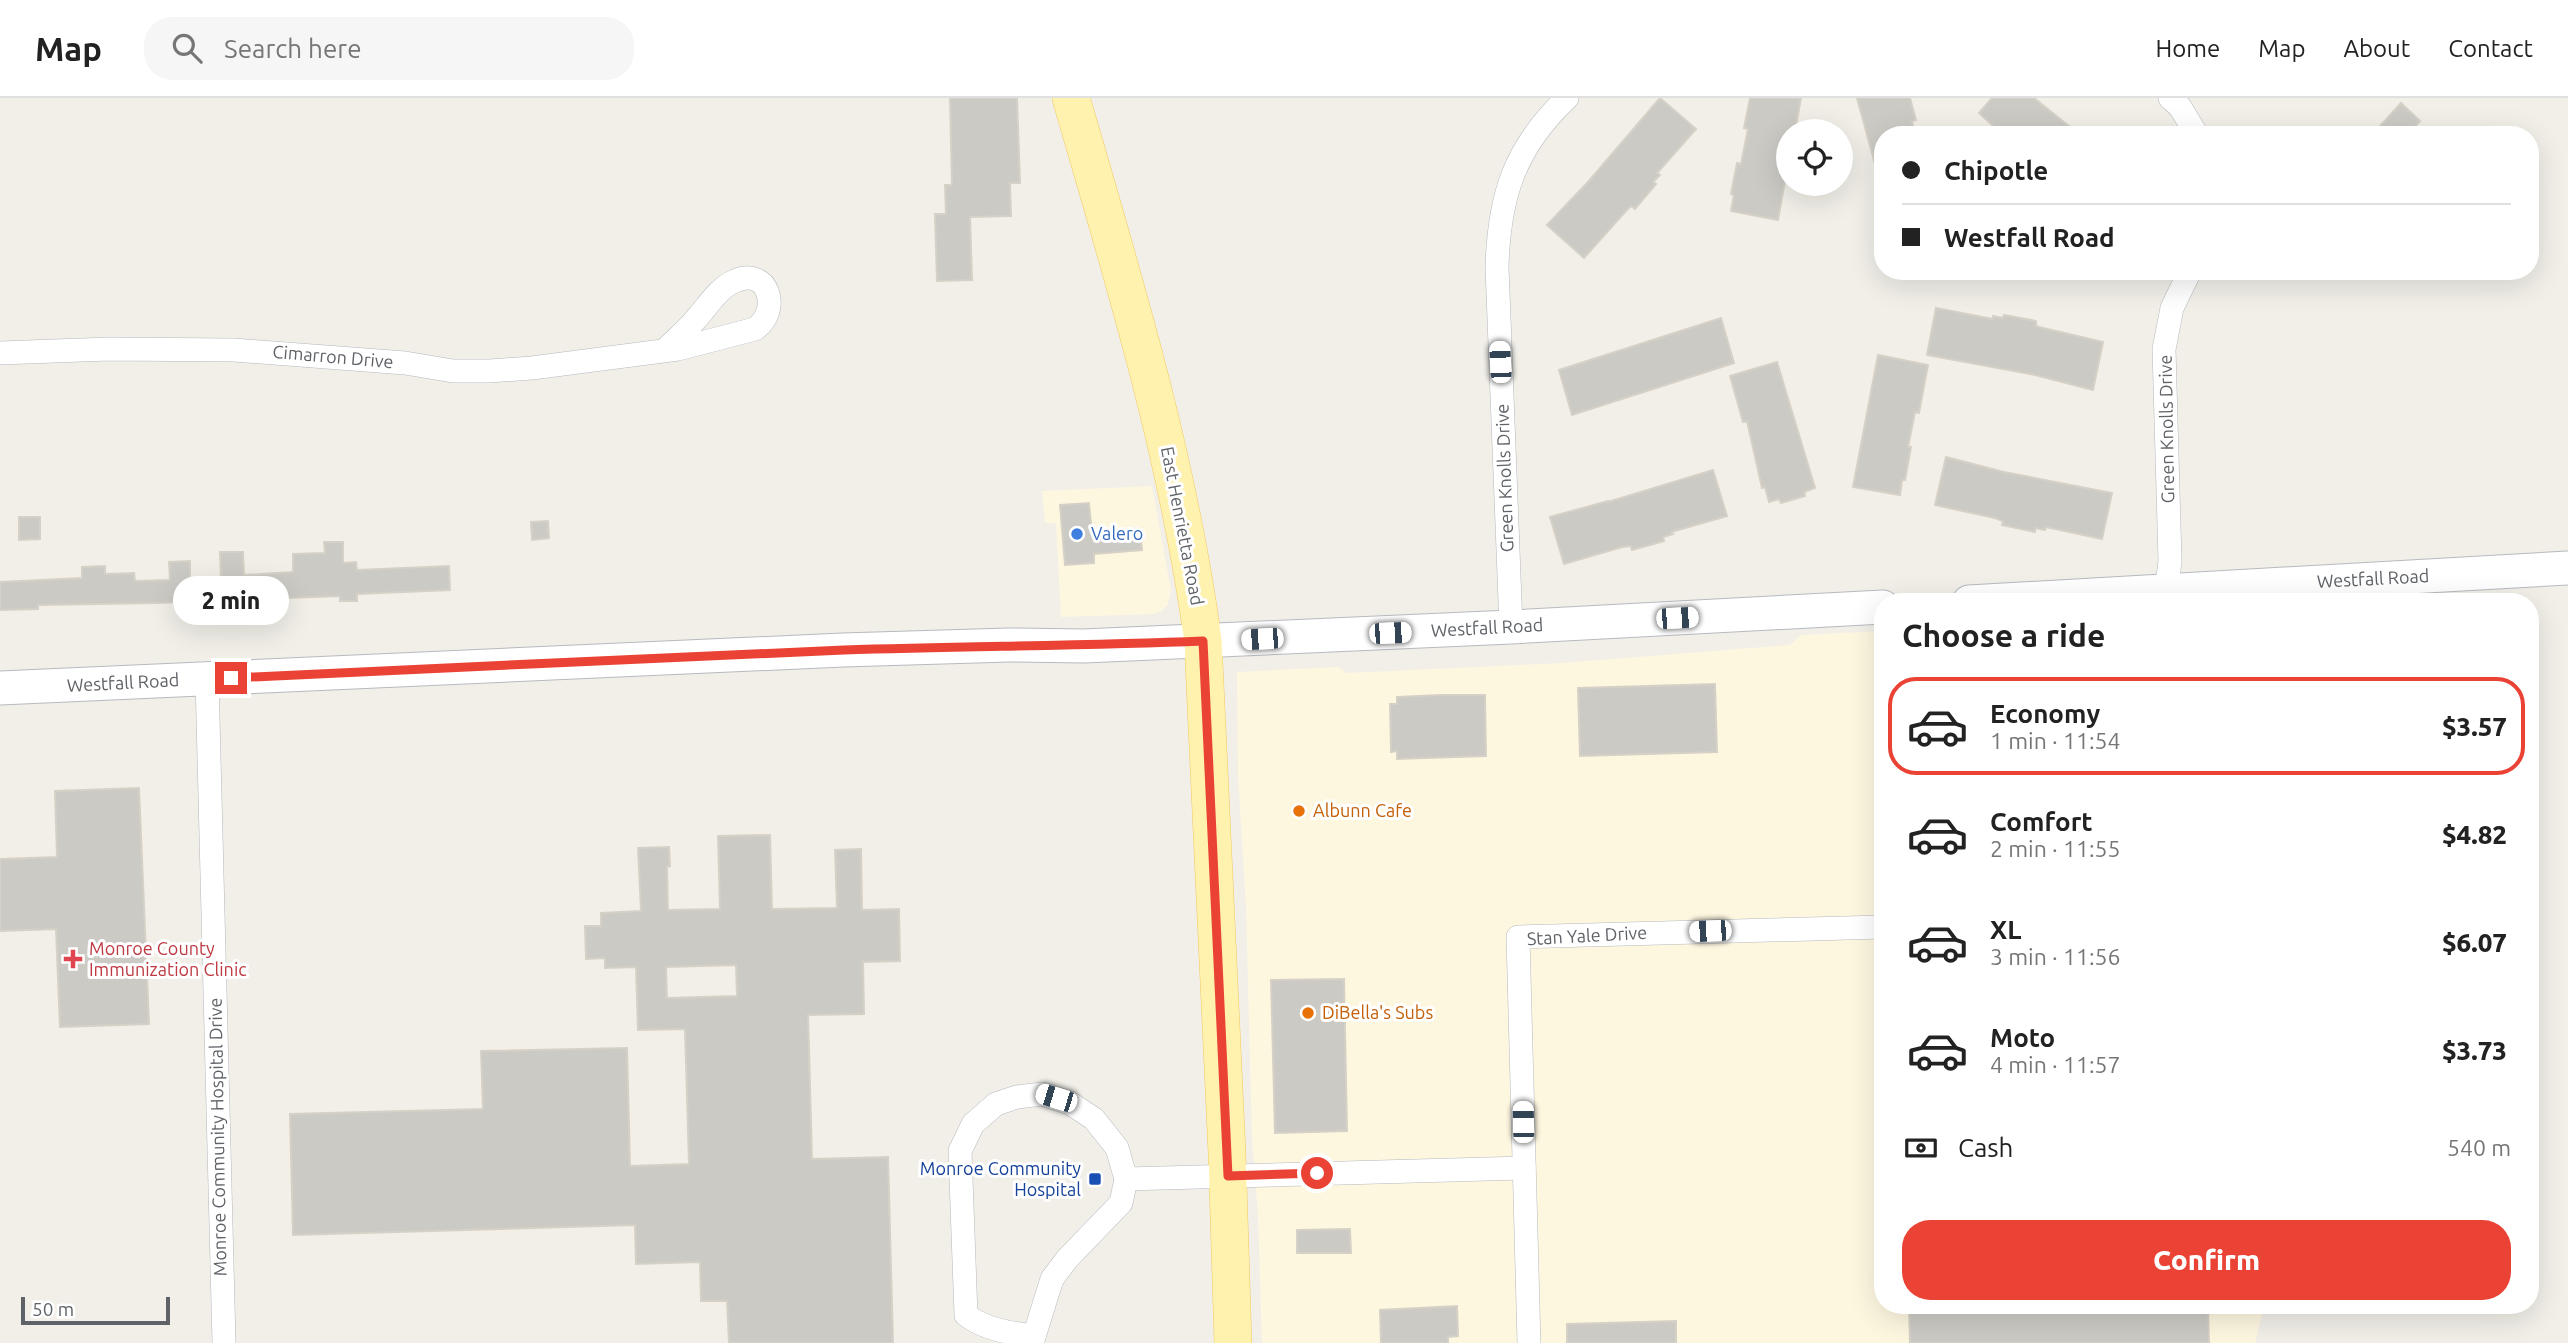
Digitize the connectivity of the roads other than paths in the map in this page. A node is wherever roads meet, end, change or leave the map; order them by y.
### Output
1 (1072, 98) edge
2 (1567, 98) edge
3 (2170, 98) edge
4 (2192, 126) edge
5 (2186, 280) edge
6 (665, 350) dead end
7 (0, 353) edge
8 (2568, 568) edge
9 (2166, 593) edge
10 (2242, 593) edge
11 (1874, 607) edge
12 (1511, 627) junction
13 (1203, 641) junction
14 (207, 679) junction
15 (0, 688) edge
16 (1874, 927) edge
17 (1524, 1168) junction
18 (1228, 1176) junction
19 (1126, 1178) junction
20 (1033, 1339) edge
21 (224, 1343) edge
22 (1233, 1343) edge
23 (1529, 1343) edge

1 - 13 main road, East Henrietta Road
2 - 12 street, Green Knolls Drive
3 - 4 street
5 - 9 street, Green Knolls Drive
6 - 7 street, Cimarron Drive
8 - 10 street, Westfall Road
11 - 12 street, Westfall Road
12 - 13 street, Westfall Road
13 - 14 street, Westfall Road
13 - 18 main road, East Henrietta Road
14 - 15 street, Westfall Road
14 - 21 street, Monroe Community Hospital Drive
16 - 17 street, Stan Yale Drive
17 - 18 street
17 - 23 street, Stan Yale Drive
18 - 19 street
18 - 22 main road, East Henrietta Road
19 - 20 street
19 - 20 street

